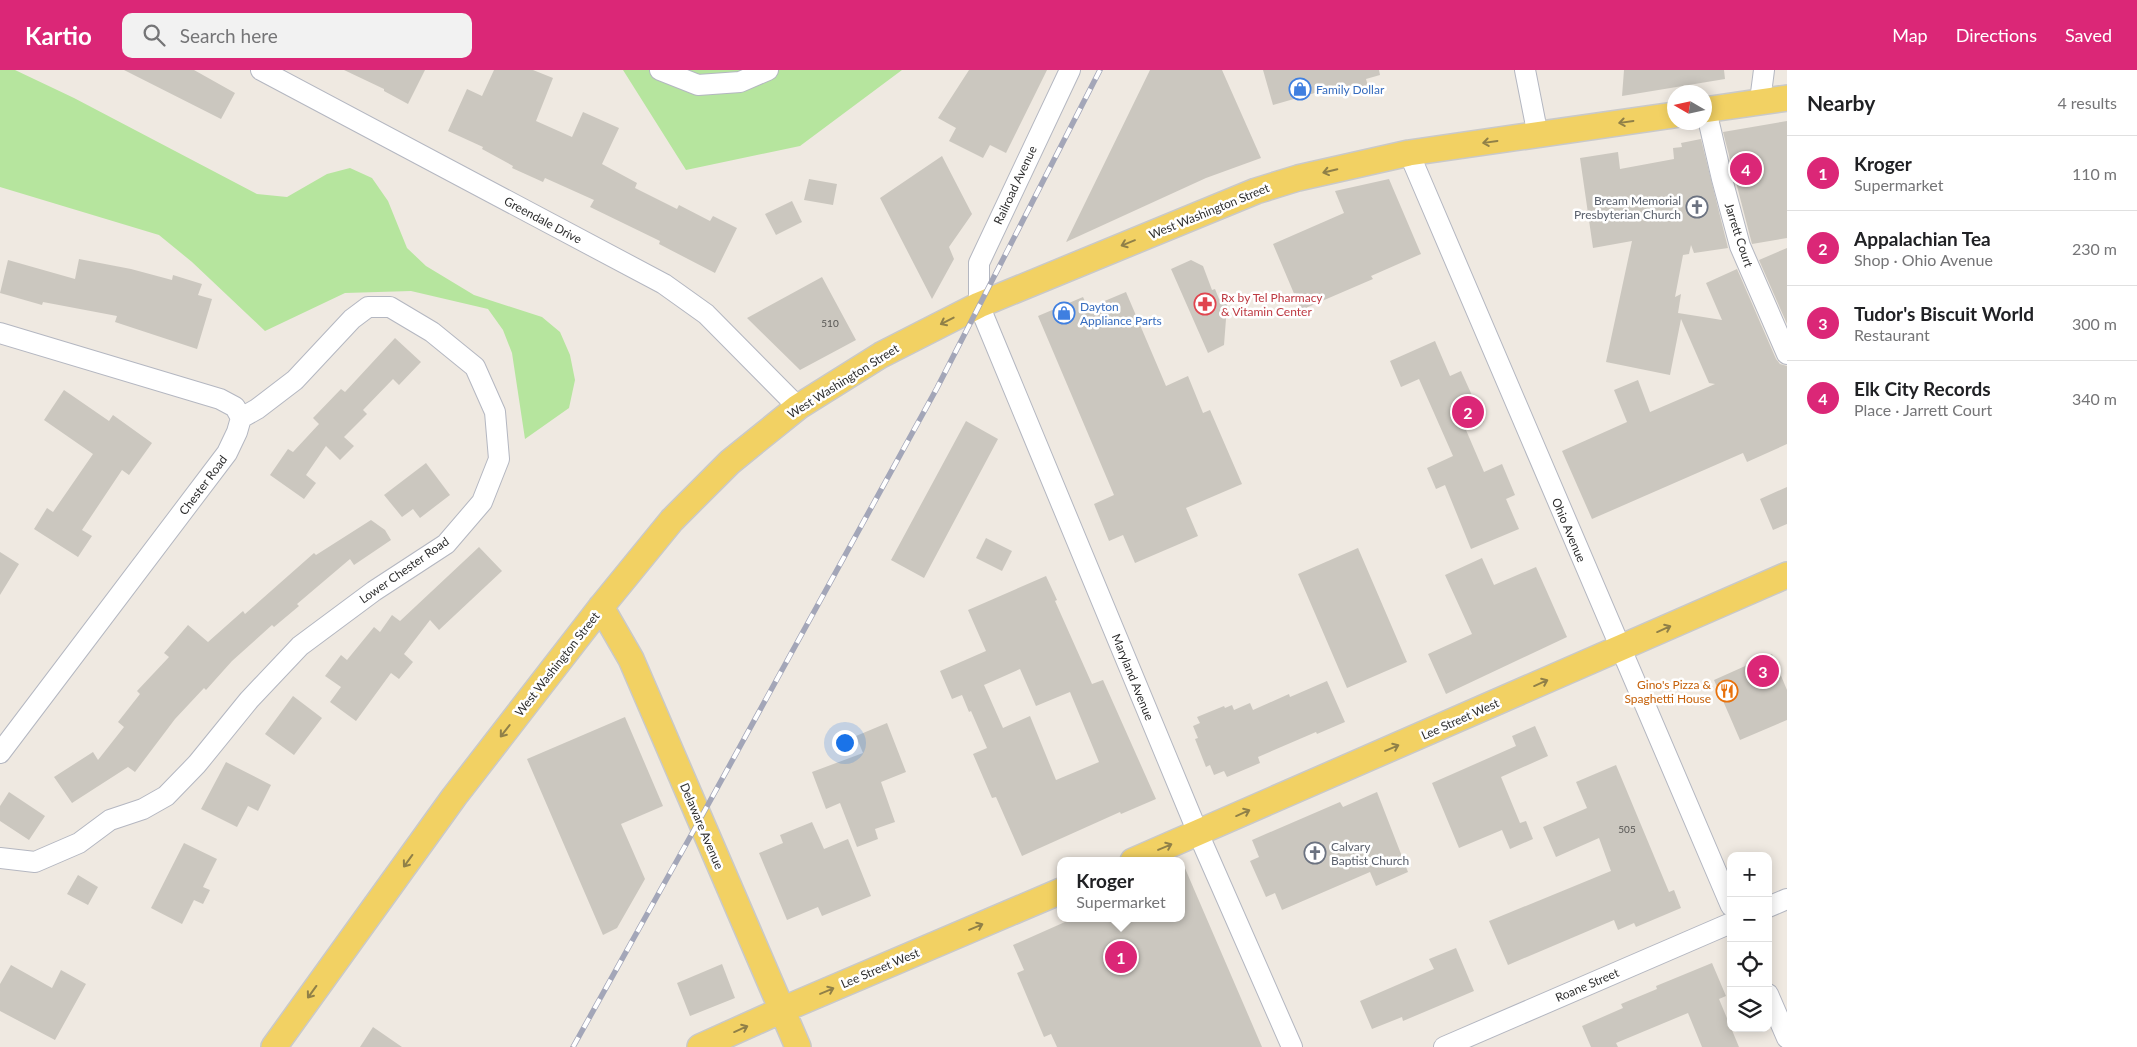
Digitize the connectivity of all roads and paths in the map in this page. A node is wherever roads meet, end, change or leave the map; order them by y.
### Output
1 (261, 70) edge
2 (660, 70) edge
3 (768, 70) edge
4 (1070, 70) edge
5 (1525, 70) edge
6 (1764, 70) edge
7 (284, 75) edge
8 (1787, 98) edge
9 (1760, 101) junction
10 (1712, 109) edge
11 (1667, 116) edge
12 (1710, 130) edge
13 (1538, 136) junction
14 (1410, 153) junction
15 (979, 305) junction
16 (0, 333) edge
17 (1787, 354) edge
18 (798, 408) junction
19 (241, 418) junction
20 (1787, 575) edge
21 (601, 607) junction
22 (1620, 649) junction
23 (0, 753) edge
24 (1198, 833) junction
25 (1142, 857) edge
26 (0, 858) edge
27 (1057, 893) edge
28 (1727, 897) edge
29 (1787, 899) edge
30 (1772, 905) edge
31 (1727, 926) edge
32 (1772, 1003) edge
33 (782, 1010) junction
34 (1787, 1038) edge
35 (274, 1047) edge
36 (700, 1047) edge
37 (798, 1047) edge
38 (1292, 1047) edge
39 (1444, 1047) edge

1 - 7 street, Greendale Drive
2 - 3 street
4 - 15 street, Railroad Avenue
5 - 13 street
6 - 9 street
7 - 18 street, Greendale Drive
8 - 9 main road
9 - 10 main road
11 -> 13 main road, West Washington Street
12 - 17 street, Jarrett Court
13 -> 14 main road, West Washington Street
14 -> 15 main road, West Washington Street
14 - 22 street, Ohio Avenue
15 -> 18 main road, West Washington Street
15 - 24 street, Maryland Avenue
16 - 19 street
18 - 21 main road, West Washington Street
19 - 23 street, Chester Road
19 - 26 street, Lower Chester Road
22 -> 20 main road, Lee Street West
21 - 33 main road, Delaware Avenue
21 -> 35 main road, West Washington Street
24 -> 22 main road, Lee Street West
22 - 28 street, Ohio Avenue
25 -> 24 main road, Lee Street West
24 - 38 street, Maryland Avenue
33 -> 27 main road, Lee Street West
29 - 30 street
31 - 39 street, Roane Street
32 - 34 street
36 -> 33 main road, Lee Street West
33 - 37 main road, Delaware Avenue

